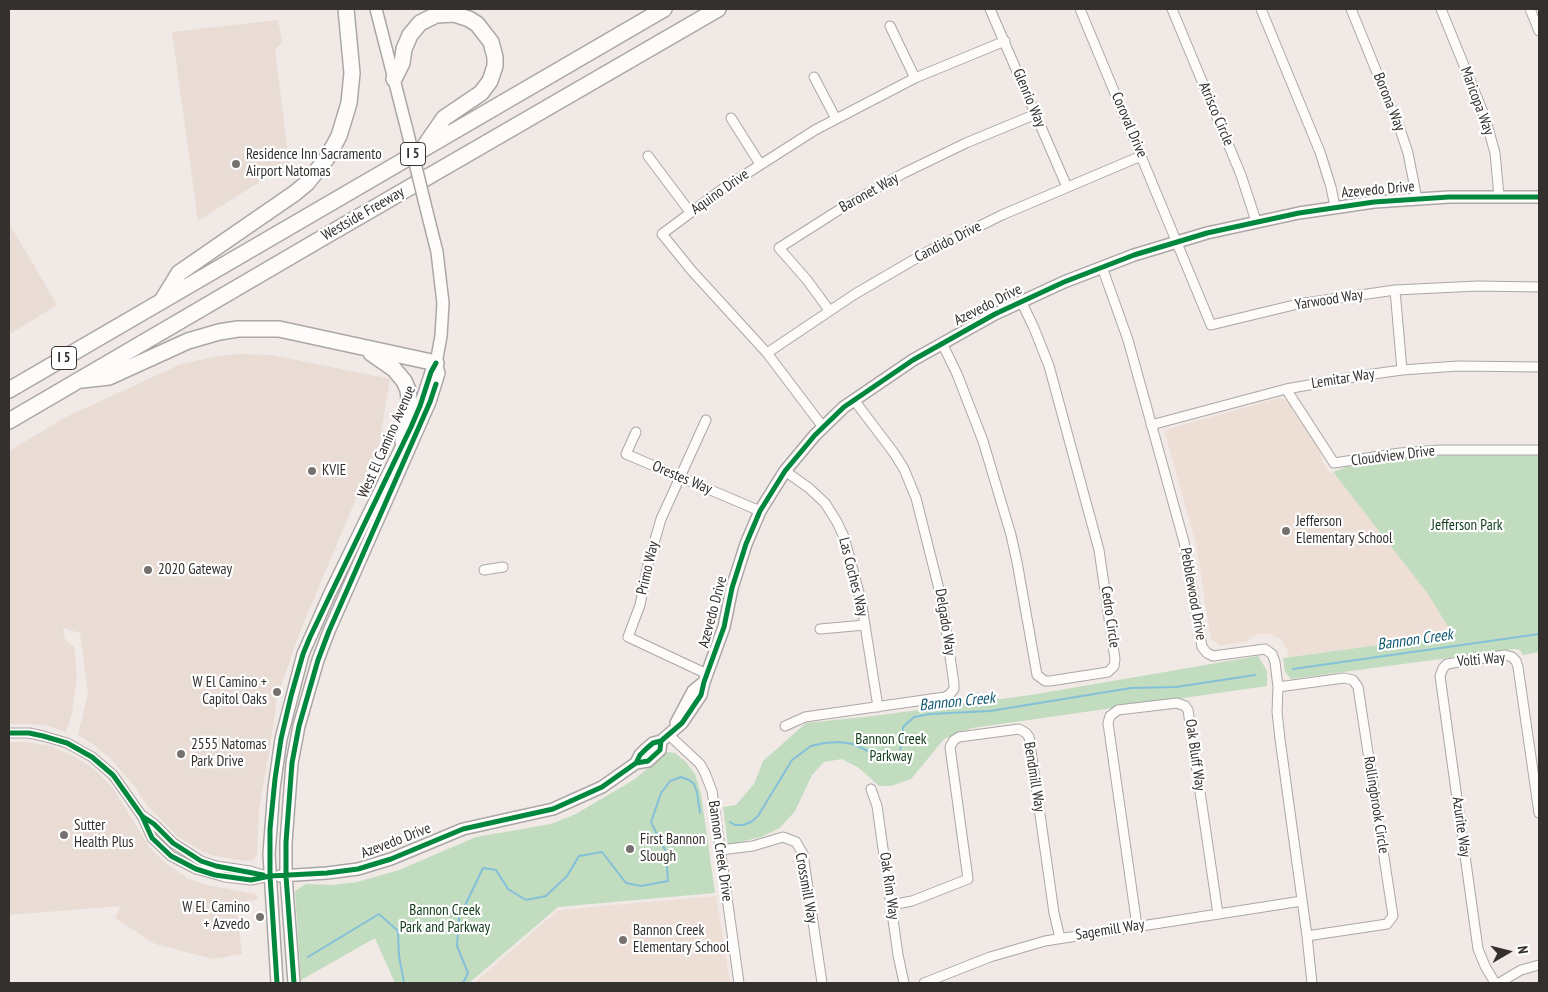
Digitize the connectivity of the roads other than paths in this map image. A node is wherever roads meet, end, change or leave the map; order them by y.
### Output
1 (346, 9) edge
2 (376, 9) edge
3 (664, 9) edge
4 (718, 9) edge
5 (990, 9) edge
6 (1080, 9) edge
7 (1172, 9) edge
8 (1261, 9) edge
9 (1351, 9) edge
10 (1441, 9) edge
11 (1530, 9) edge
12 (890, 26) dead end
13 (1538, 26) edge
14 (1005, 41) junction
15 (814, 78) dead end
16 (916, 78) junction
17 (394, 79) junction
18 (1036, 114) junction
19 (731, 118) dead end
20 (836, 119) junction
21 (422, 149) junction
22 (648, 156) dead end
23 (1141, 156) junction
24 (760, 164) junction
25 (1067, 187) junction
26 (1499, 196) junction
27 (1539, 197) edge
28 (1417, 199) junction
29 (1335, 207) junction
30 (690, 212) junction
31 (1256, 221) junction
32 (1177, 241) junction
33 (1102, 267) junction
34 (1539, 287) edge
35 (1395, 290) junction
36 (163, 301) junction
37 (1020, 302) junction
38 (829, 310) junction
39 (942, 343) junction
40 (366, 349) junction
41 (767, 353) junction
42 (436, 363) junction
43 (1539, 367) edge
44 (1402, 370) junction
45 (78, 380) junction
46 (1286, 389) junction
47 (9, 390) edge
48 (854, 400) junction
49 (706, 420) dead end
50 (9, 421) edge
51 (1151, 425) junction
52 (823, 426) junction
53 (636, 432) dead end
54 (403, 442) junction
55 (1539, 450) edge
56 (785, 471) junction
57 (680, 477) junction
58 (760, 511) junction
59 (503, 568) dead end
60 (484, 570) dead end
61 (865, 624) junction
62 (820, 629) dead end
63 (1443, 668) joint
64 (705, 678) junction
65 (1278, 687) junction
66 (878, 707) junction
67 (785, 726) dead end
68 (9, 733) edge
69 (668, 735) junction
70 (871, 789) dead end
71 (1539, 812) edge
72 (720, 850) junction
73 (270, 876) junction
74 (286, 876) junction
75 (1302, 901) junction
76 (891, 905) junction
77 (1218, 914) junction
78 (1137, 926) junction
79 (1307, 936) junction
80 (1060, 938) junction
81 (1539, 964) edge
82 (277, 983) edge
83 (294, 983) edge
84 (739, 983) edge
85 (822, 983) edge
86 (904, 983) edge
87 (924, 983) edge
88 (1312, 983) edge
89 (1497, 983) edge

1 - 36 highway
2 - 17 main road, West El Camino Avenue
3 - 21 highway, Westside Freeway / I 5
4 - 45 highway, Westside Freeway / I 5
5 - 14 street, Glenrio Way
6 - 23 street, Coroval Drive
7 - 31 street, Atrisco Circle
8 - 29 street
9 - 28 street, Borona Way
10 - 26 street, Maricopa Way
11 - 13 street
12 - 16 street
14 - 16 street, Aquino Drive
14 - 18 street, Glenrio Way
15 - 20 street
16 - 20 street, Aquino Drive
17 - 21 highway
17 - 42 main road, West El Camino Avenue, bridge
18 - 25 street, Glenrio Way
18 - 38 street, Baronet Way
19 - 24 street
20 - 24 street, Aquino Drive
21 - 36 highway, Westside Freeway / I 5
22 - 30 street
23 - 25 street, Candido Drive
23 - 32 street, Coroval Drive
24 - 30 street, Aquino Drive
25 - 38 street, Candido Drive
26 - 27 main road, Azevedo Drive
26 - 28 main road, Azevedo Drive
28 - 29 main road, Azevedo Drive
29 - 31 main road, Azevedo Drive
30 - 41 street, Aquino Drive
31 - 32 main road, Azevedo Drive
32 - 33 main road, Azevedo Drive
32 - 35 street, Yarwood Way
33 - 37 main road, Azevedo Drive
33 - 51 street, Pebblewood Drive
34 - 35 street, Yarwood Way
35 - 44 street
36 - 47 highway, Westside Freeway / I 5
37 - 39 main road, Azevedo Drive
37 - 39 street, Cedro Circle
38 - 41 street, Candido Drive
39 - 48 main road, Azevedo Drive
40 - 42 highway
40 - 45 highway
40 - 54 highway
41 - 52 street, Aquino Drive
42 - 54 main road, West El Camino Avenue
42 - 74 main road, West El Camino Avenue
43 - 44 street, Lemitar Way
44 - 46 street, Lemitar Way
45 - 50 highway, Westside Freeway / I 5
46 - 51 street, Lemitar Way
46 - 55 street, Cloudview Drive
48 - 52 main road, Azevedo Drive
48 - 66 street, Delgado Way
49 - 57 street, Primo Way
51 - 65 street, Pebblewood Drive
52 - 56 main road, Azevedo Drive
53 - 57 street, Orestes Way
54 - 73 main road, West El Camino Avenue
56 - 58 main road, Azevedo Drive
56 - 61 street, Las Coches Way
57 - 58 street, Orestes Way
57 - 64 street, Primo Way
58 - 64 main road, Azevedo Drive
59 - 60 street
61 - 62 street
61 - 66 street, Las Coches Way
63 - 71 street, Volti Way
63 - 89 street, Azurite Way
64 - 69 main road, Azevedo Drive
65 - 75 street, Pebblewood Drive
65 - 79 street, Rollingbrook Circle
66 - 67 street, Delgado Way
68 - 73 street
69 - 72 street, Bannon Creek Drive
69 - 74 main road, Azevedo Drive
70 - 76 street, Oak Rim Way
72 - 84 street, Bannon Creek Drive
72 - 85 street, Crossmill Way
73 - 74 main road, Azevedo Drive
73 - 82 main road, West El Camino Avenue
74 - 83 main road, West El Camino Avenue
75 - 77 street, Sagemill Way
75 - 79 street, Pebblewood Drive
76 - 80 street, Bendmill Way
76 - 86 street, Oak Rim Way
77 - 78 street, Sagemill Way
77 - 78 street, Oak Bluff Way
78 - 80 street, Sagemill Way
79 - 88 street, Pebblewood Drive
80 - 87 street, Sagemill Way
81 - 89 street

